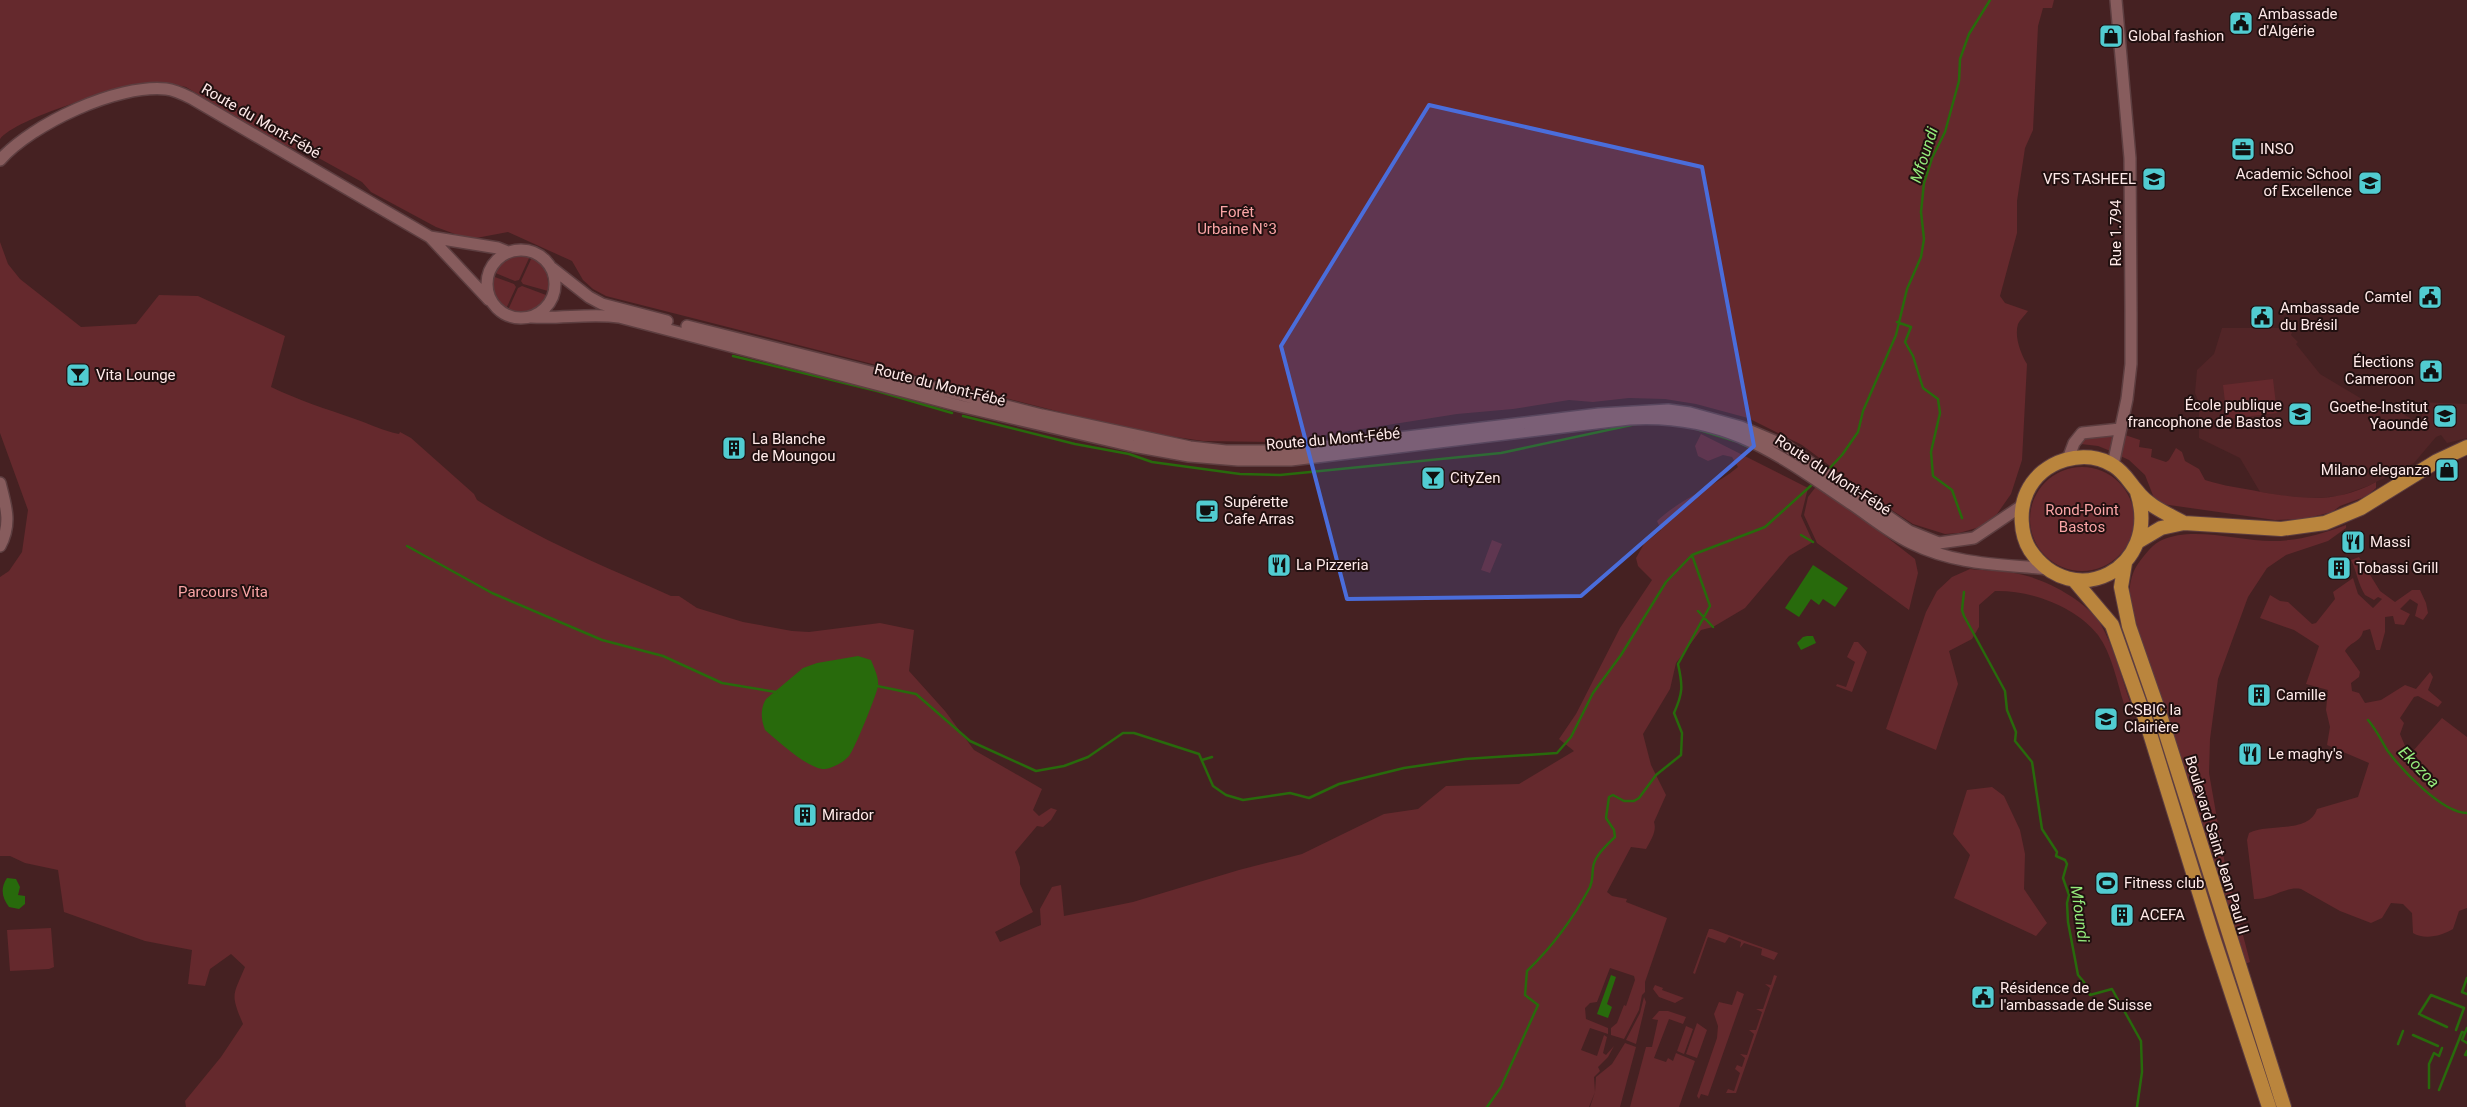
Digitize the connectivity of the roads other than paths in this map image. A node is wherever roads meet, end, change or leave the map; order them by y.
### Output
1 (2116, 0) edge
2 (0, 160) edge
3 (430, 237) junction
4 (508, 252) junction
5 (552, 268) junction
6 (492, 303) junction
7 (531, 317) junction
8 (2120, 429) junction
9 (2467, 447) edge
10 (2068, 459) junction
11 (2113, 465) junction
12 (0, 483) edge
13 (2137, 492) junction
14 (2023, 505) junction
15 (2184, 523) junction
16 (2139, 541) junction
17 (0, 546) edge
18 (2125, 563) junction
19 (2048, 569) junction
20 (2074, 580) junction
21 (2269, 1107) edge
22 (2284, 1107) edge

1 - 8 street, Rue 1.794
2 - 3 street, Route du Mont-Fébé
3 - 4 street, Route du Mont-Fébé
3 - 6 street
4 - 5 street
4 - 6 street
5 - 7 street
5 - 14 street, Route du Mont-Fébé
6 - 7 street
7 - 19 street, Route du Mont-Fébé
8 - 10 street
8 - 11 street, Rue 1.794
9 - 15 main road
10 - 11 main road
10 - 14 main road
11 - 13 main road
12 - 17 street
13 - 15 main road
13 - 16 main road
14 - 19 main road
15 - 16 main road
16 - 18 main road
18 - 20 main road
18 - 22 main road, Boulevard Saint Jean Paul II
19 - 20 main road
20 - 21 main road, Boulevard Saint Jean Paul II

